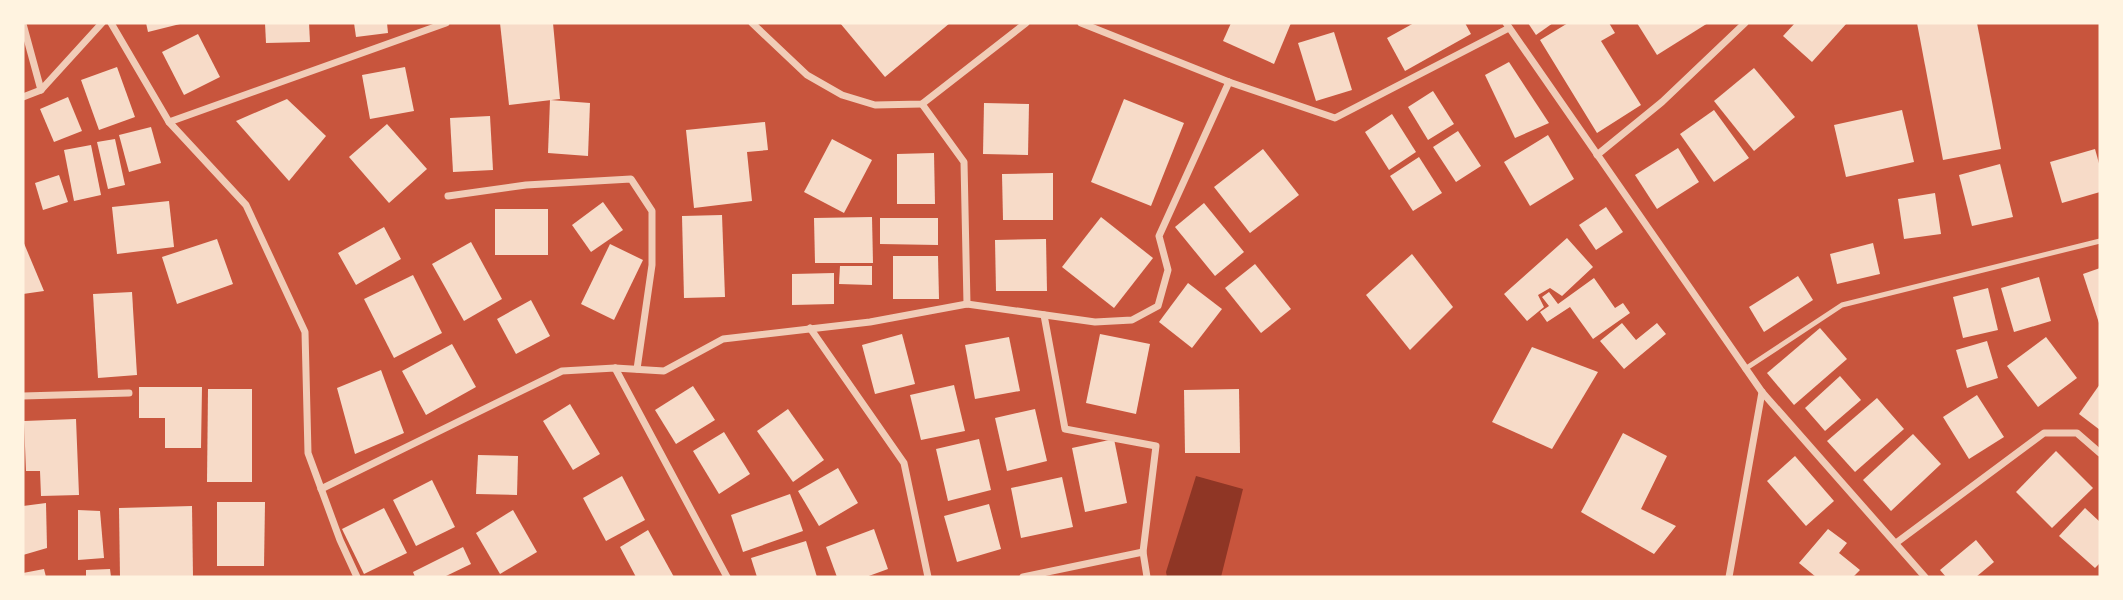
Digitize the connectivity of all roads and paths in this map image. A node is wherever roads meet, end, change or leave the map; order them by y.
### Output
1 (102, 23) edge
2 (111, 23) edge
3 (446, 23) edge
4 (752, 23) edge
5 (1026, 23) edge
6 (1081, 23) edge
7 (1745, 23) edge
8 (23, 24) edge
9 (1508, 25) edge
10 (1229, 82) junction
11 (41, 90) junction
12 (23, 97) edge
13 (922, 104) junction
14 (169, 122) junction
15 (1597, 155) junction
16 (448, 196) dead end
17 (2100, 241) edge
18 (967, 304) junction
19 (1044, 315) junction
20 (810, 328) junction
21 (614, 368) junction
22 (636, 369) junction
23 (1745, 369) junction
24 (1762, 392) junction
25 (129, 393) dead end
26 (23, 396) edge
27 (2100, 453) edge
28 (321, 489) junction
29 (1896, 543) junction
30 (1143, 552) junction
31 (357, 577) edge
32 (727, 577) edge
33 (928, 577) edge
34 (1023, 577) edge
35 (1147, 577) edge
36 (1729, 577) edge
37 (1926, 577) edge

1 - 11 street
2 - 14 street
3 - 14 street
4 - 13 street
5 - 13 street
6 - 10 street
7 - 15 street
8 - 11 street
9 - 10 street
9 - 15 street
10 - 19 street
11 - 12 street
13 - 18 street
14 - 28 street
15 - 23 street
16 - 22 street
17 - 23 lane
18 - 19 street
18 - 20 street
19 - 30 street
20 - 22 street
20 - 33 street
21 - 22 street
21 - 28 street
21 - 32 street
23 - 24 street
24 - 29 street
24 - 36 street
25 - 26 street
27 - 29 street
28 - 31 street
29 - 37 street
30 - 34 street
30 - 35 street

